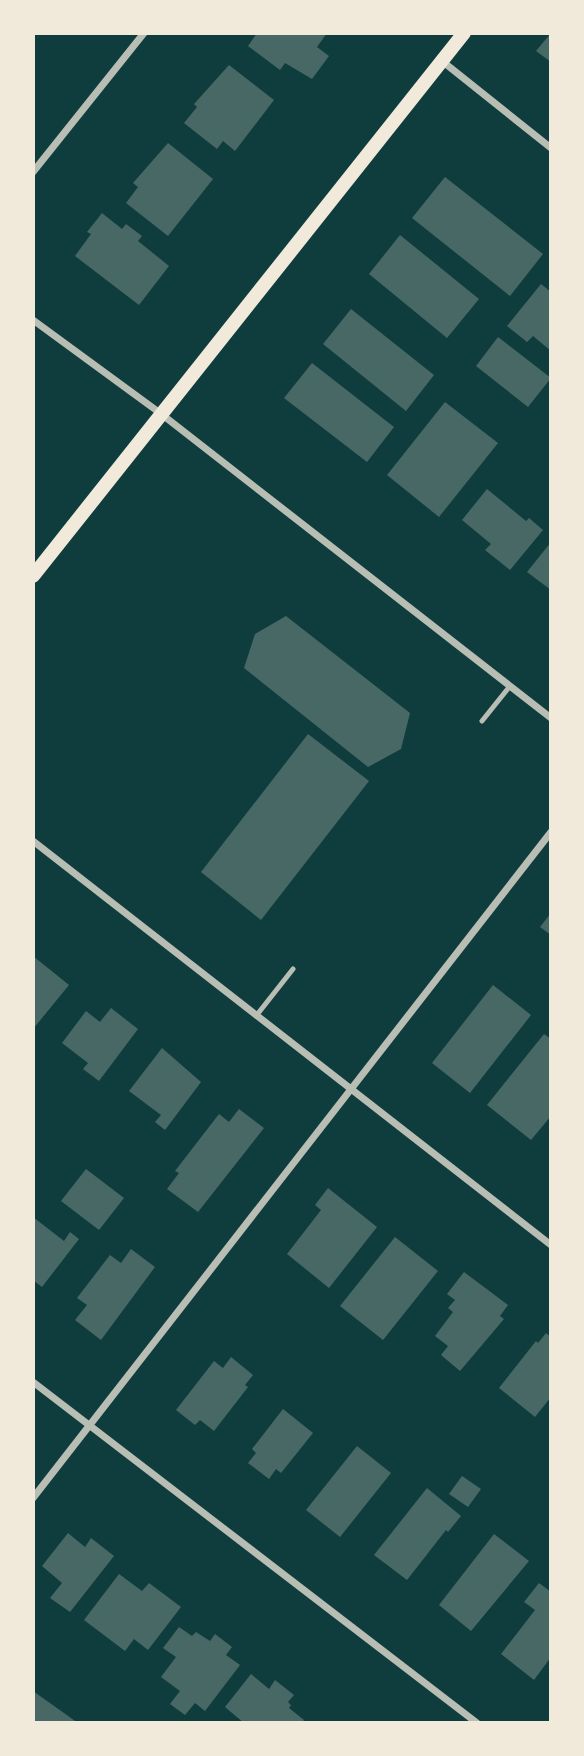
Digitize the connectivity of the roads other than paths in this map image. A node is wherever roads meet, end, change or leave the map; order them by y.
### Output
1 (145, 33) edge
2 (464, 33) edge
3 (442, 60) junction
4 (551, 148) edge
5 (33, 172) edge
6 (33, 320) edge
7 (160, 413) junction
8 (33, 576) edge
9 (510, 686) junction
10 (551, 718) edge
11 (482, 721) dead end
12 (551, 832) edge
13 (33, 841) edge
14 (293, 969) dead end
15 (256, 1017) junction
16 (350, 1090) junction
17 (551, 1245) edge
18 (33, 1382) edge
19 (89, 1426) junction
20 (33, 1498) edge
21 (477, 1723) edge

1 - 5 street
2 - 3 main road
3 - 4 street
3 - 7 main road
6 - 7 street
7 - 8 main road
7 - 9 street
9 - 10 street
9 - 11 lane
12 - 16 street
13 - 15 street
14 - 15 lane
15 - 16 street
16 - 17 street
16 - 19 street
18 - 19 street
19 - 20 street
19 - 21 street

